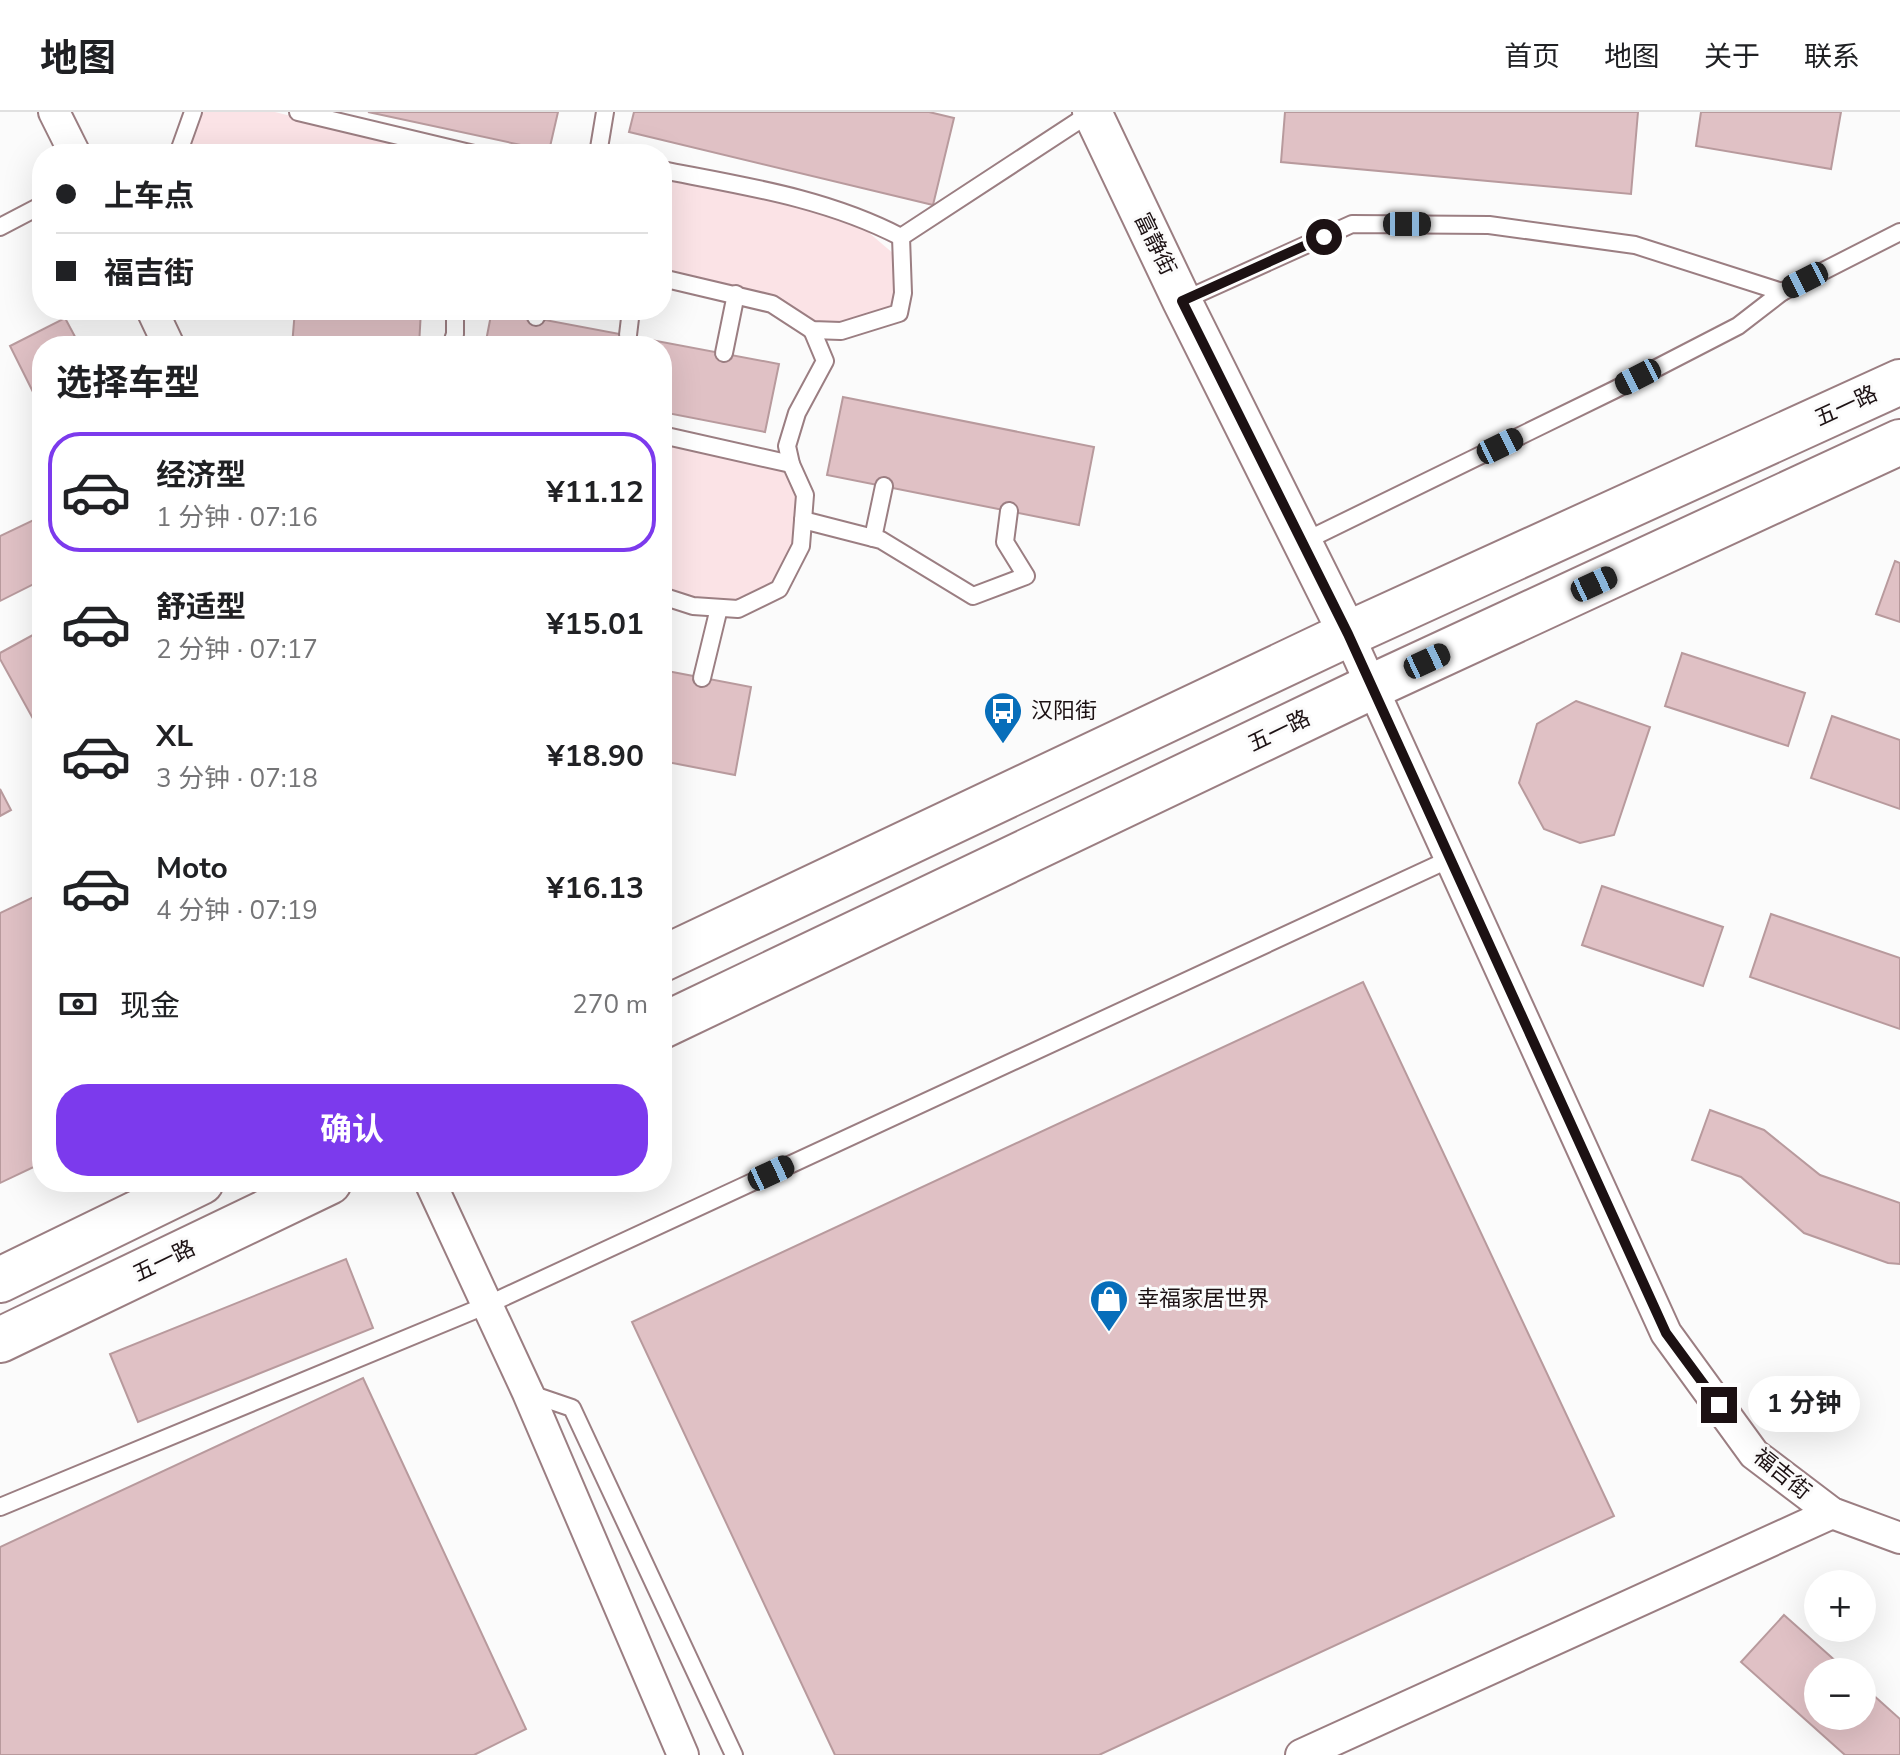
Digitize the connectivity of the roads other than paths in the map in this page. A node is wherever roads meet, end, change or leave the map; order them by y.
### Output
1 (54, 112) edge
2 (193, 112) edge
3 (298, 112) edge
4 (605, 112) edge
5 (1092, 112) edge
6 (70, 144) edge
7 (182, 144) edge
8 (432, 144) edge
9 (600, 144) edge
10 (672, 172) edge
11 (32, 210) edge
12 (0, 227) edge
13 (1900, 232) edge
14 (901, 237) junction
15 (672, 280) edge
16 (1782, 292) junction
17 (736, 294) junction
18 (1182, 301) junction
19 (630, 320) edge
20 (812, 330) junction
21 (628, 335) dead end
22 (724, 353) dead end
23 (1900, 382) edge
24 (672, 437) edge
25 (1900, 442) edge
26 (791, 464) junction
27 (884, 486) dead end
28 (1009, 511) dead end
29 (803, 520) junction
30 (873, 538) junction
31 (1302, 543) junction
32 (672, 599) edge
33 (719, 608) junction
34 (1348, 634) junction
35 (702, 678) dead end
36 (1371, 687) junction
37 (1452, 858) junction
38 (672, 954) edge
39 (672, 1021) edge
40 (180, 1192) edge
41 (308, 1192) edge
42 (435, 1192) edge
43 (0, 1280) edge
44 (487, 1305) junction
45 (0, 1340) edge
46 (528, 1393) junction
47 (0, 1507) edge
48 (1832, 1513) junction
49 (1900, 1538) edge
50 (683, 1755) edge
51 (734, 1755) edge
52 (1301, 1755) edge

1 - 6 street
2 - 7 lane
3 - 8 lane
4 - 9 lane
5 - 14 lane
5 - 18 street, 富静街
10 - 14 lane
11 - 12 lane
13 - 16 lane
14 - 20 lane
15 - 17 lane
16 - 18 lane
16 - 31 lane
17 - 20 lane
17 - 22 lane
18 - 31 street, 富静街
19 - 21 lane
20 - 26 lane
23 - 34 main road, 五一路
24 - 26 lane
25 - 36 main road, 五一路
26 - 29 lane
27 - 30 lane
28 - 30 lane
29 - 30 lane
29 - 33 lane
31 - 34 street, 富静街
32 - 33 lane
33 - 35 lane
34 - 36 street, 福吉街
34 - 38 main road, 五一路
36 - 37 street, 福吉街
36 - 39 main road, 五一路
37 - 44 lane
37 - 48 street, 福吉街
40 - 43 main road
41 - 45 main road, 五一路
42 - 44 street
44 - 46 street
44 - 47 lane
46 - 50 street
46 - 51 lane
48 - 49 street, 福吉街
48 - 52 street

